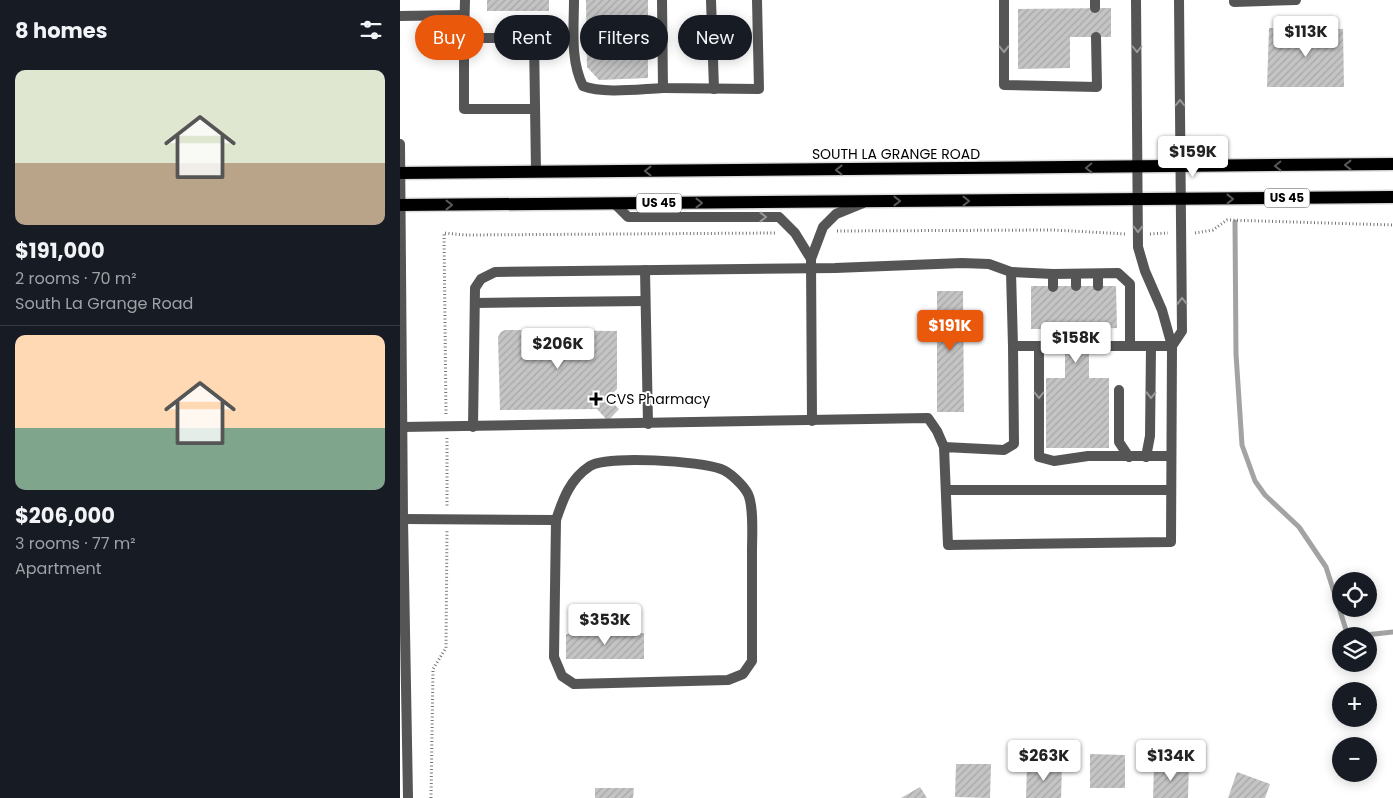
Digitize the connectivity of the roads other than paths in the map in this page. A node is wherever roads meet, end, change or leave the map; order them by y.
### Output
1 (465, 0) edge
2 (574, 0) edge
3 (662, 0) edge
4 (711, 0) edge
5 (757, 0) edge
6 (1004, 0) edge
7 (1136, 0) edge
8 (1179, 0) edge
9 (1234, 0) edge
10 (1296, 0) edge
11 (464, 15) edge
12 (400, 16) edge
13 (415, 16) edge
14 (1096, 37) dead end
15 (484, 38) edge
16 (464, 60) edge
17 (663, 88) junction
18 (714, 89) junction
19 (534, 109) junction
20 (400, 144) edge
21 (1393, 164) edge
22 (1138, 167) junction
23 (1181, 167) junction
24 (536, 172) junction
25 (400, 173) edge
26 (1393, 197) edge
27 (1138, 199) junction
28 (1181, 199) junction
29 (866, 202) junction
30 (615, 204) junction
31 (400, 205) edge
32 (811, 263) junction
33 (645, 270) junction
34 (1011, 272) junction
35 (1052, 274) junction
36 (1076, 274) junction
37 (1098, 274) junction
38 (1076, 286) dead end
39 (1098, 286) dead end
40 (1053, 287) dead end
41 (646, 301) junction
42 (475, 303) junction
43 (1052, 329) dead end
44 (1100, 329) dead end
45 (1014, 346) junction
46 (1039, 346) junction
47 (1052, 346) junction
48 (1066, 346) dead end
49 (1088, 346) dead end
50 (1100, 346) junction
51 (1130, 346) junction
52 (1172, 346) junction
53 (1151, 347) junction
54 (1119, 390) dead end
55 (812, 421) junction
56 (648, 424) junction
57 (402, 427) junction
58 (474, 427) junction
59 (944, 447) junction
60 (1129, 456) junction
61 (1171, 456) junction
62 (1146, 458) junction
63 (401, 469) edge
64 (946, 490) junction
65 (1171, 490) junction
66 (403, 519) junction
67 (556, 520) junction
68 (404, 692) edge
69 (408, 798) edge

1 - 11 street
2 - 17 street
3 - 17 street
4 - 18 street
5 - 18 street
6 -> 14 street
7 -> 22 street
23 -> 8 street
9 - 10 street
12 - 13 street
15 - 19 street
16 - 19 street
17 - 18 street
19 - 24 street
20 - 25 street
21 -> 23 main road, SOUTH LA GRANGE ROAD
22 - 23 main road, SOUTH LA GRANGE ROAD
22 -> 24 main road, SOUTH LA GRANGE ROAD
22 - 27 street
23 - 28 street
24 - 25 main road, SOUTH LA GRANGE ROAD
25 - 31 street
28 -> 26 main road, US 45
27 - 28 main road, US 45
29 -> 27 main road, US 45
27 -> 52 street
52 -> 28 street
30 -> 29 main road, US 45
29 - 32 street
31 -> 30 main road, US 45
30 -> 32 street
31 - 57 street
32 - 33 street
32 - 34 street
32 - 55 street
33 - 41 street
33 - 42 street
34 - 35 street
34 - 45 street
35 - 36 street
35 - 40 street
36 - 37 street
36 - 38 street
37 - 39 street
37 - 51 street
41 - 42 street
41 - 56 street
42 - 58 street
43 - 47 street
44 - 50 street
45 - 46 street
45 - 59 street
46 - 47 street
46 -> 60 street
47 - 48 street
49 - 50 street
50 - 51 street
51 - 53 street
52 - 53 street
52 - 61 street
53 -> 62 street
54 - 60 street
55 - 56 street
55 - 59 street
56 - 58 street
57 - 58 street
57 - 63 street
59 - 64 street
60 - 62 street
61 - 62 street
61 - 65 street
63 - 66 street
64 - 65 street
64 - 65 street
66 - 67 street
66 - 68 street
67 - 67 street
68 - 69 street

